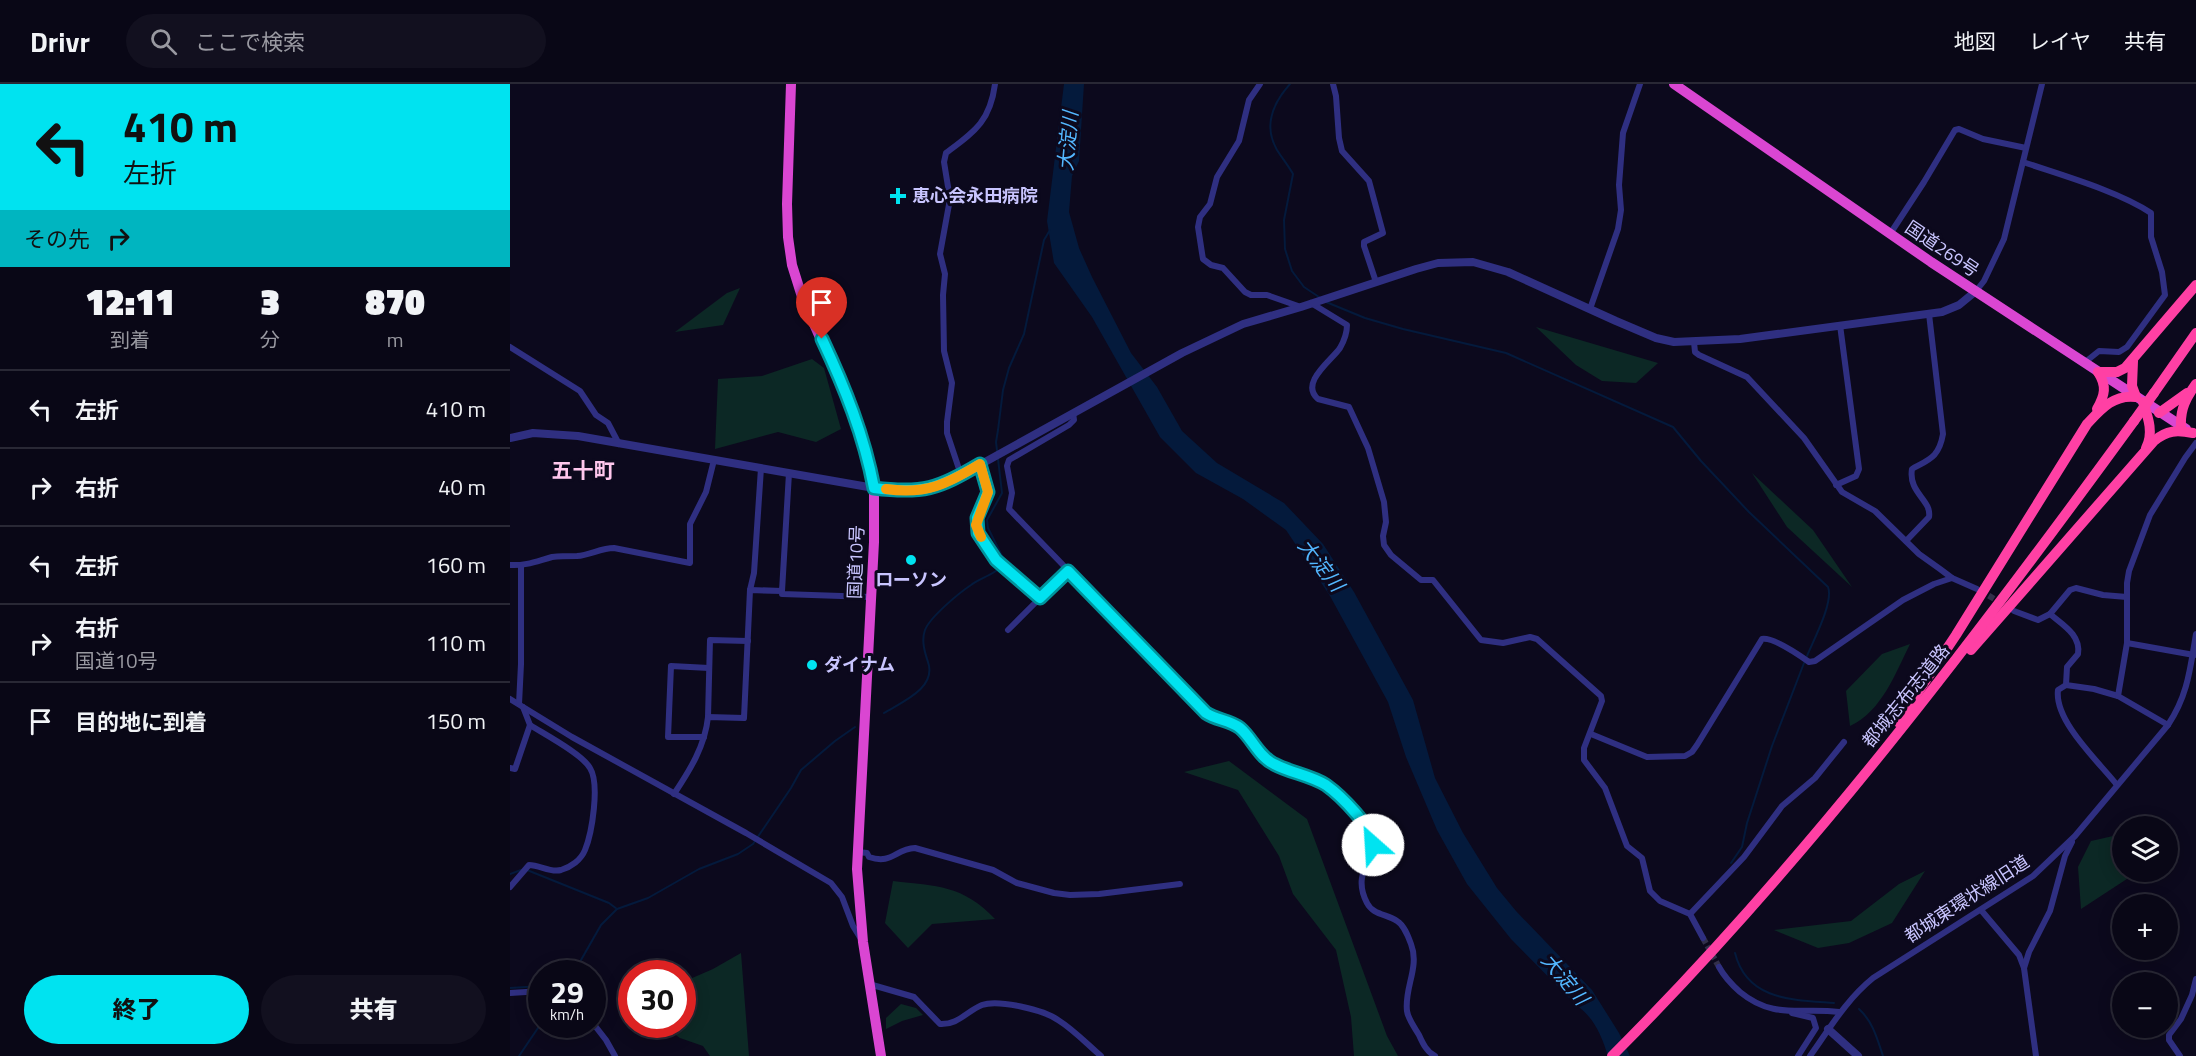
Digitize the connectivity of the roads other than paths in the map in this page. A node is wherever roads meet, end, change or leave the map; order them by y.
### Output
1 (791, 84) edge
2 (995, 84) edge
3 (1260, 84) edge
4 (1334, 84) edge
5 (1640, 84) edge
6 (1674, 84) edge
7 (2042, 84) edge
8 (2026, 148) junction
9 (2023, 162) junction
10 (1890, 234) junction
11 (1376, 282) junction
12 (2196, 285) edge
13 (1976, 291) junction
14 (1314, 302) junction
15 (1301, 307) junction
16 (1590, 309) junction
17 (1929, 314) junction
18 (1840, 325) junction
19 (2196, 333) edge
20 (1694, 342) junction
21 (510, 346) edge
22 (2133, 361) junction
23 (2084, 363) junction
24 (2098, 372) junction
25 (2194, 386) edge
26 (2140, 400) junction
27 (1073, 413) junction
28 (2159, 413) junction
29 (2087, 424) junction
30 (2181, 427) junction
31 (2195, 437) edge
32 (510, 438) edge
33 (620, 444) junction
34 (2144, 453) junction
35 (714, 460) junction
36 (981, 463) junction
37 (760, 468) junction
38 (789, 473) junction
39 (961, 475) junction
40 (1836, 485) junction
41 (874, 488) junction
42 (1906, 541) junction
43 (510, 565) edge
44 (521, 566) junction
45 (1068, 571) junction
46 (1952, 578) junction
47 (1977, 589) tunnel mouth
48 (750, 590) junction
49 (782, 591) junction
50 (872, 597) junction
51 (2127, 597) junction
52 (1040, 598) junction
53 (2014, 611) dead end
54 (2050, 614) junction
55 (1008, 630) dead end
56 (2196, 634) edge
57 (748, 641) junction
58 (2127, 644) junction
59 (2194, 655) edge
60 (709, 668) junction
61 (2066, 685) junction
62 (2118, 696) junction
63 (510, 699) edge
64 (521, 705) junction
65 (708, 717) junction
66 (530, 725) junction
67 (2168, 725) junction
68 (1591, 734) junction
69 (704, 737) junction
70 (1844, 742) dead end
71 (510, 768) edge
72 (1861, 777) junction
73 (2118, 785) junction
74 (674, 794) junction
75 (2075, 836) junction
76 (857, 852) junction
77 (1180, 884) dead end
78 (510, 888) edge
79 (1981, 910) junction
80 (1690, 914) junction
81 (1702, 938) tunnel mouth
82 (863, 942) junction
83 (1719, 967) tunnel mouth
84 (2024, 968) junction
85 (2196, 979) edge
86 (869, 984) junction
87 (528, 992) edge
88 (510, 993) edge
89 (1784, 1011) junction
90 (1839, 1012) junction
91 (1828, 1029) junction
92 (604, 1038) edge
93 (615, 1056) edge
94 (881, 1056) edge
95 (1101, 1056) edge
96 (1436, 1056) edge
97 (1612, 1056) edge
98 (1798, 1056) edge
99 (1810, 1056) edge
100 (1858, 1056) edge
101 (2036, 1056) edge
102 (2180, 1056) edge

1 - 41 highway, 国道10号
2 - 39 street
3 - 15 street
4 - 11 street
5 - 16 street
6 - 10 highway, 国道269号
7 - 8 street
8 - 9 street
8 - 10 street
9 - 13 street
9 - 23 street
10 - 13 highway, 国道269号
11 - 14 street
11 - 16 street
12 - 22 highway
13 - 17 street
13 - 23 highway, 国道269号
14 - 15 street
14 - 68 street
15 - 27 street
16 - 20 street
17 - 18 street
17 - 42 street
18 - 20 street
18 - 40 street
19 - 72 highway, 都城志布志道路, bridge
20 - 40 street
21 - 33 street
22 - 24 highway
22 - 26 highway
23 - 24 highway, 国道269号
24 - 26 highway, 国道269号
24 - 29 highway
25 - 28 highway
25 - 30 highway
26 - 28 highway, 国道269号
26 - 29 highway
26 - 34 highway
27 - 36 street
27 - 45 street
28 - 30 highway, 国道269号
29 - 72 highway
30 - 31 highway, 国道269号
31 - 34 highway
31 - 51 street
32 - 33 street
33 - 35 street
34 - 72 highway
35 - 37 street
35 - 44 street
36 - 39 street
36 - 52 street
37 - 38 street
37 - 48 street
38 - 41 street
38 - 49 street
39 - 41 street
40 - 42 street
41 - 50 highway, 国道10号
42 - 46 street
43 - 44 street
44 - 64 street
45 - 52 street
45 - 96 street
46 - 47 street
46 - 68 street
48 - 49 street
48 - 57 street
49 - 50 street
50 - 76 highway, 国道10号
51 - 54 street
51 - 58 street
52 - 55 street
53 - 54 street
54 - 61 street
56 - 59 street, 都城東環状線旧道
57 - 60 street
57 - 65 street
58 - 59 street
58 - 62 street
59 - 67 street, 都城東環状線旧道
60 - 65 street
60 - 69 street
61 - 62 street
61 - 73 street
62 - 67 street
63 - 64 street
64 - 66 street
64 - 74 street
65 - 69 street
66 - 71 street
66 - 78 street
67 - 73 street, 都城東環状線旧道
68 - 80 street
69 - 74 street
70 - 80 street
72 - 97 highway, 都城志布志道路
73 - 75 street, 都城東環状線旧道
74 - 82 street
75 - 79 street, 都城東環状線旧道
75 - 84 street
76 - 77 street
76 - 82 highway, 国道10号
79 - 84 street
79 - 90 street, 都城東環状線旧道
80 - 81 street
82 - 86 highway, 国道10号
83 - 89 street
84 - 101 street
85 - 102 street
86 - 94 highway, 国道10号
86 - 95 street
87 - 88 street
89 - 90 street
89 - 98 street
90 - 91 street, 都城東環状線旧道
91 - 99 street, 都城東環状線旧道
91 - 100 street
92 - 93 street

